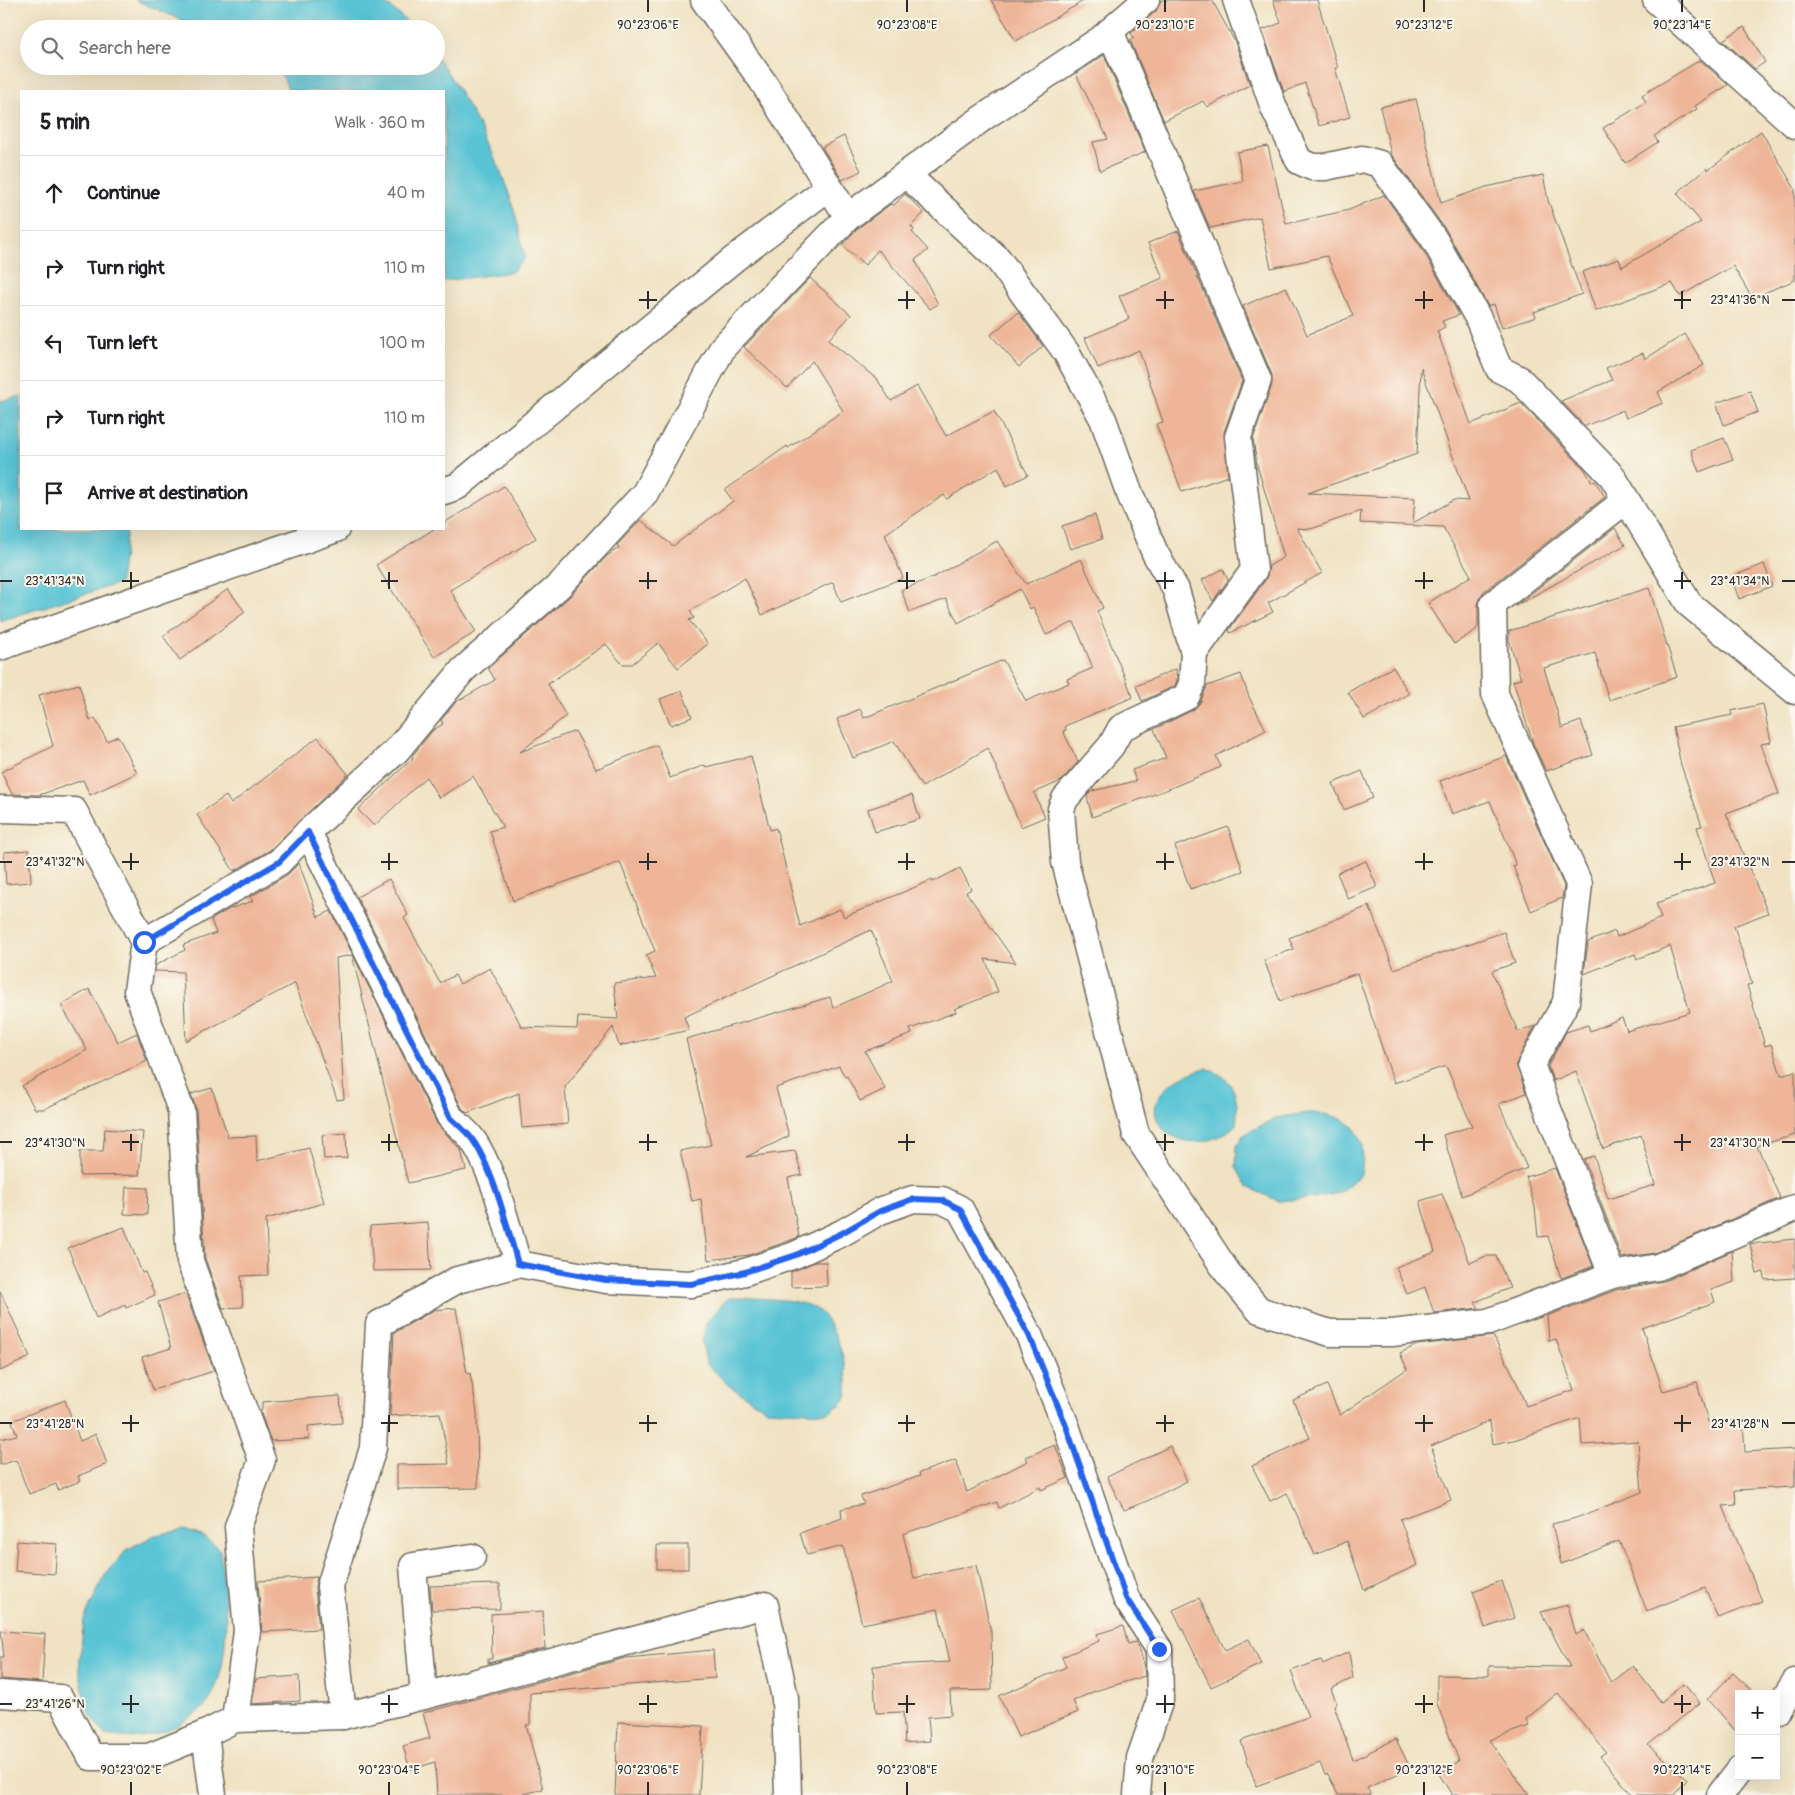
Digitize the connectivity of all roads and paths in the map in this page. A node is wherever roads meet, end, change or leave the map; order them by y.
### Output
1 (704, 0) edge
2 (1146, 0) edge
3 (1236, 0) edge
4 (1656, 0) edge
5 (1110, 31) junction
6 (1795, 125) edge
7 (906, 174) junction
8 (830, 187) junction
9 (848, 217) junction
10 (445, 491) edge
11 (1626, 500) junction
12 (333, 530) edge
13 (0, 647) edge
14 (1194, 653) junction
15 (1795, 691) edge
16 (0, 809) edge
17 (308, 832) junction
18 (144, 942) junction
19 (1795, 1208) edge
20 (518, 1264) junction
21 (1612, 1275) junction
22 (472, 1557) dead end
23 (1795, 1682) edge
24 (0, 1694) edge
25 (424, 1696) junction
26 (1780, 1706) edge
27 (342, 1716) junction
28 (236, 1718) junction
29 (205, 1734) junction
30 (1735, 1775) edge
31 (213, 1795) edge
32 (788, 1795) edge
33 (1138, 1795) edge
34 (1720, 1795) edge

1 - 8 street
2 - 5 street
3 - 11 street
4 - 6 street
5 - 7 street
5 - 14 street
7 - 9 street
7 - 14 street
8 - 9 street
8 - 10 street
9 - 17 street
11 - 15 street
11 - 21 street
12 - 13 street
14 - 21 street
16 - 18 street
17 - 18 street
17 - 20 street
18 - 28 street
19 - 21 street
20 - 27 street
20 - 33 street
22 - 25 street
23 - 26 street
24 - 29 street
25 - 27 street
25 - 32 street
27 - 28 street
28 - 29 street
29 - 31 street
30 - 34 street

